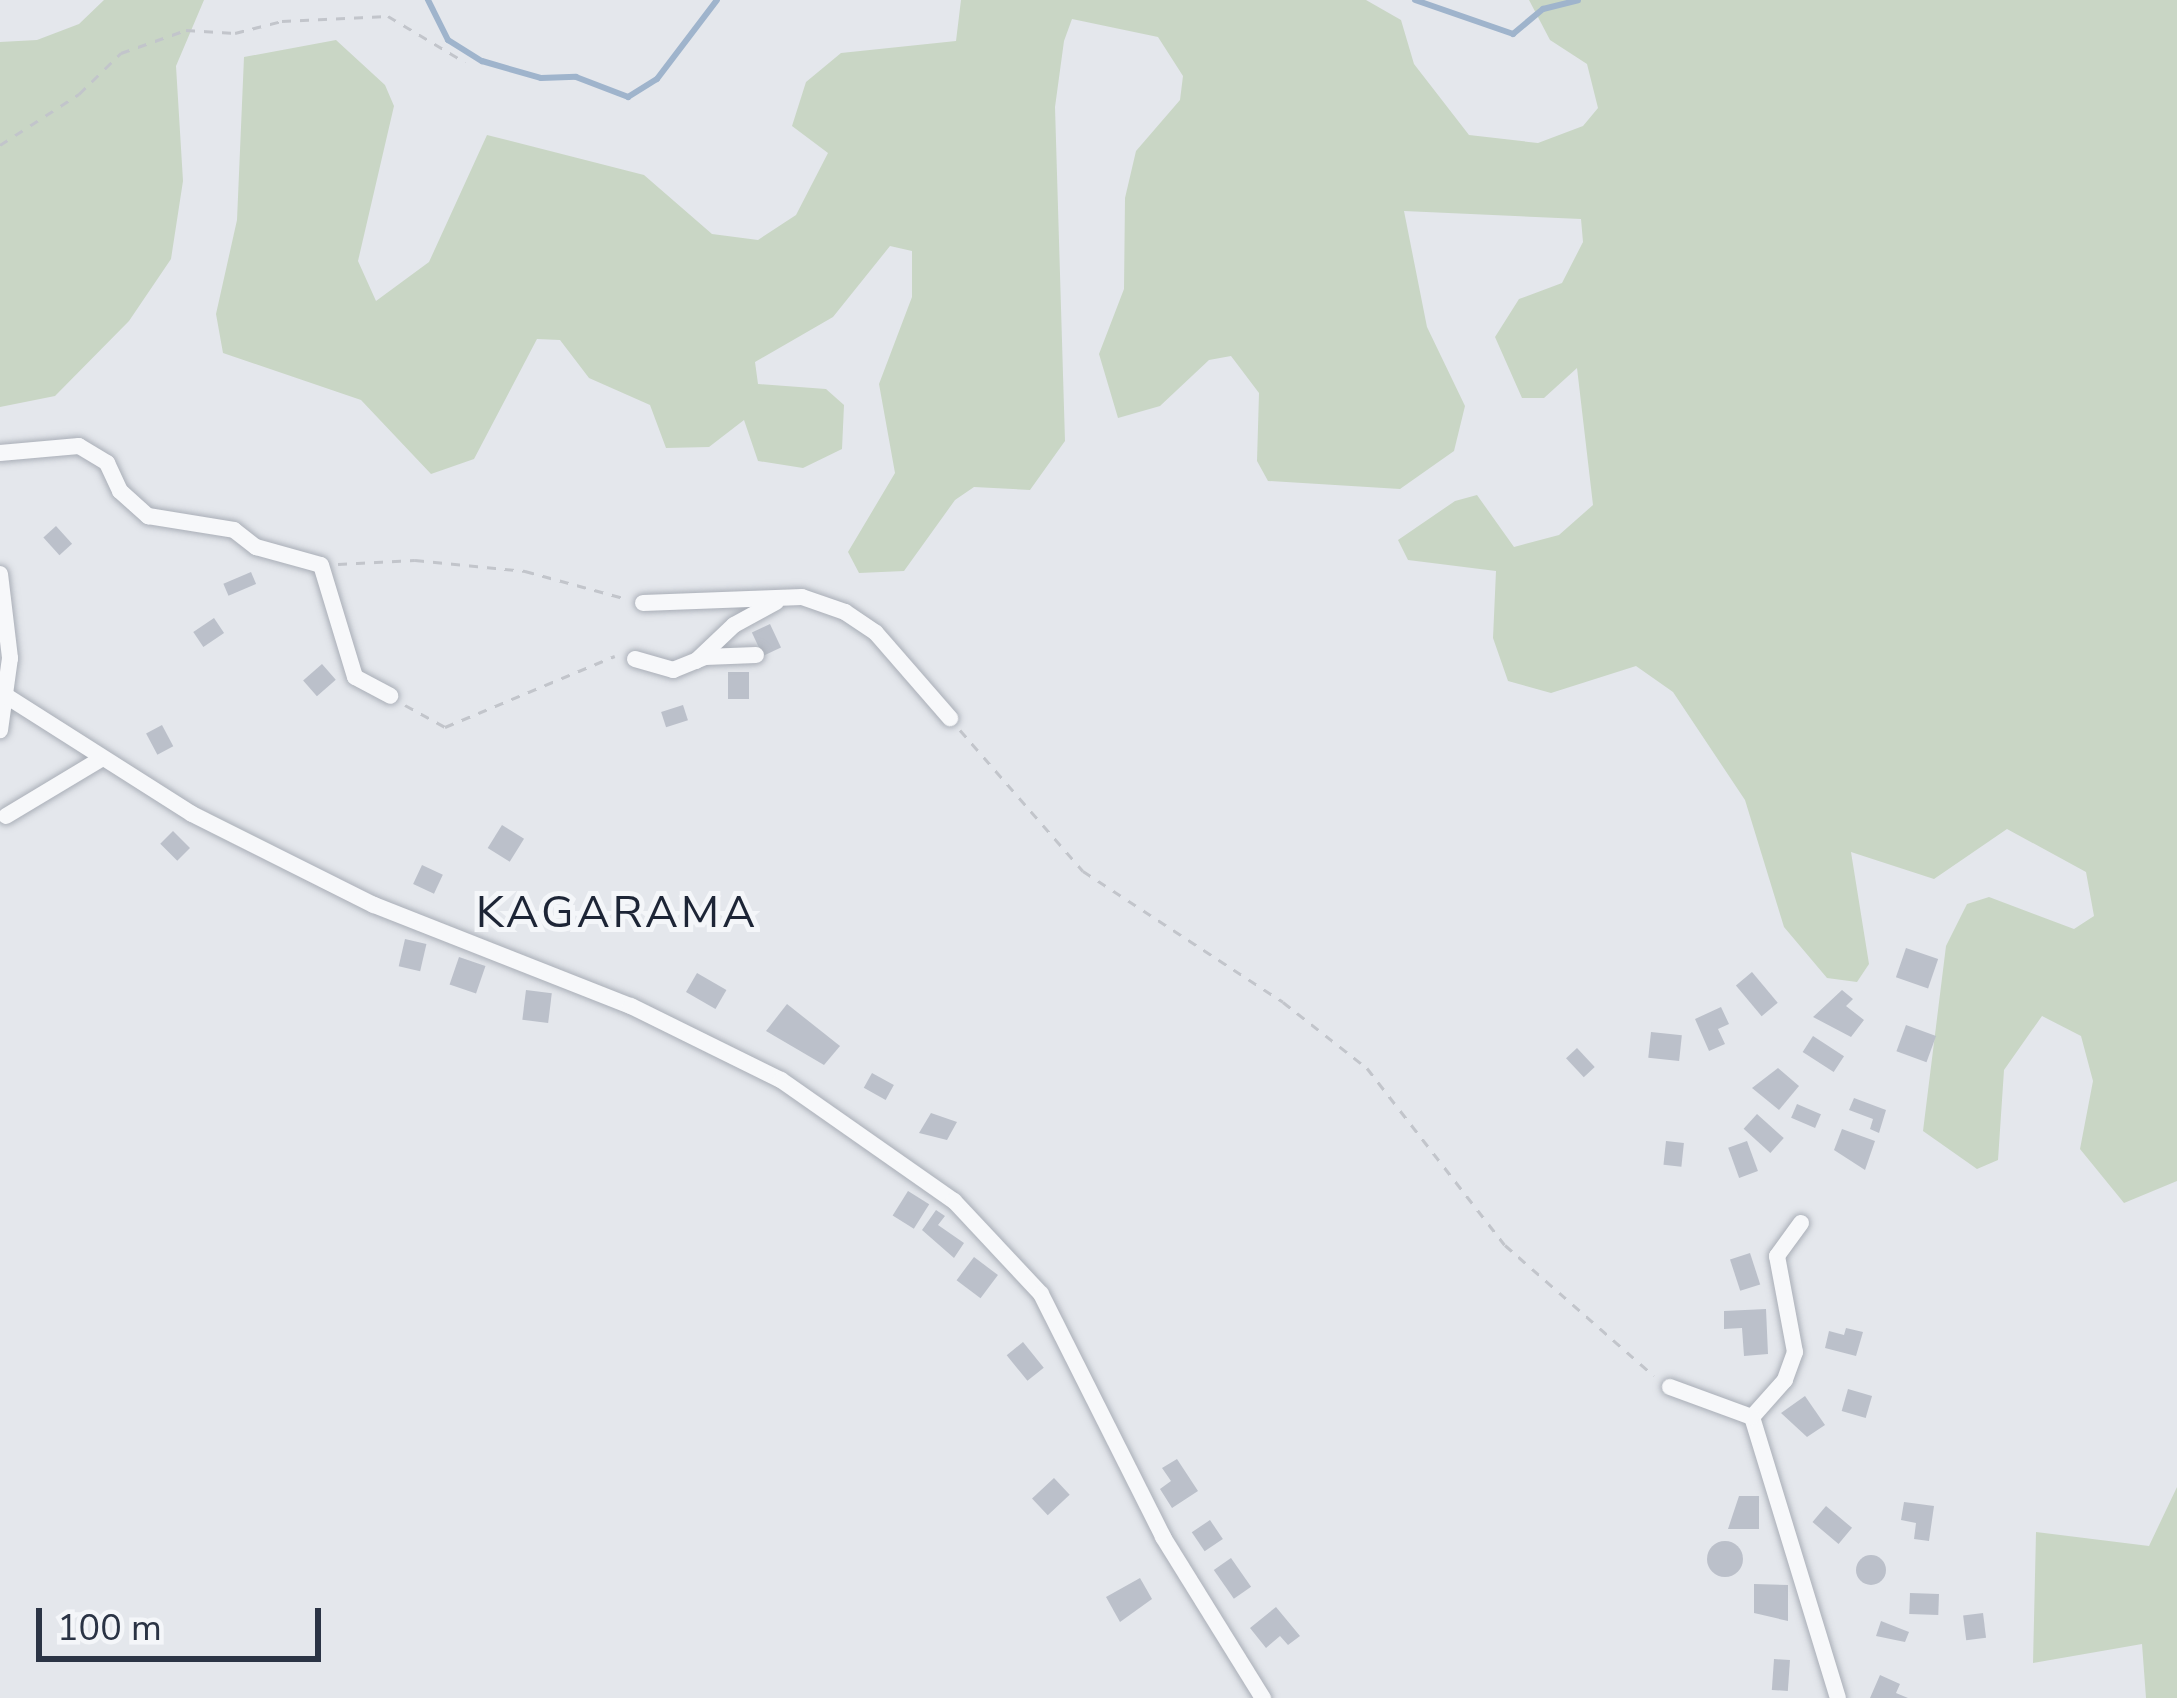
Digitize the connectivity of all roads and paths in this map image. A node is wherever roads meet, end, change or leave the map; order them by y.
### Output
1 (465, 62) dead end
2 (0, 146) edge
3 (0, 453) edge
4 (321, 565) junction
5 (0, 574) edge
6 (802, 596) junction
7 (643, 603) joint
8 (757, 655) dead end
9 (635, 658) joint
10 (696, 661) junction
11 (3, 694) edge
12 (390, 696) joint
13 (950, 718) joint
14 (0, 730) edge
15 (101, 759) junction
16 (6, 815) dead end
17 (1801, 1223) dead end
18 (1670, 1388) joint
19 (1752, 1417) junction
20 (1263, 1698) edge
21 (1838, 1698) edge

1 - 2 path
3 - 4 street
4 - 7 path
4 - 12 street
5 - 11 street
6 - 7 street
6 - 10 street
6 - 13 street
8 - 10 street
9 - 10 street
9 - 12 path
11 - 14 street
11 - 15 street
13 - 18 path
15 - 16 street
15 - 20 street
17 - 19 street
18 - 19 street
19 - 21 street

